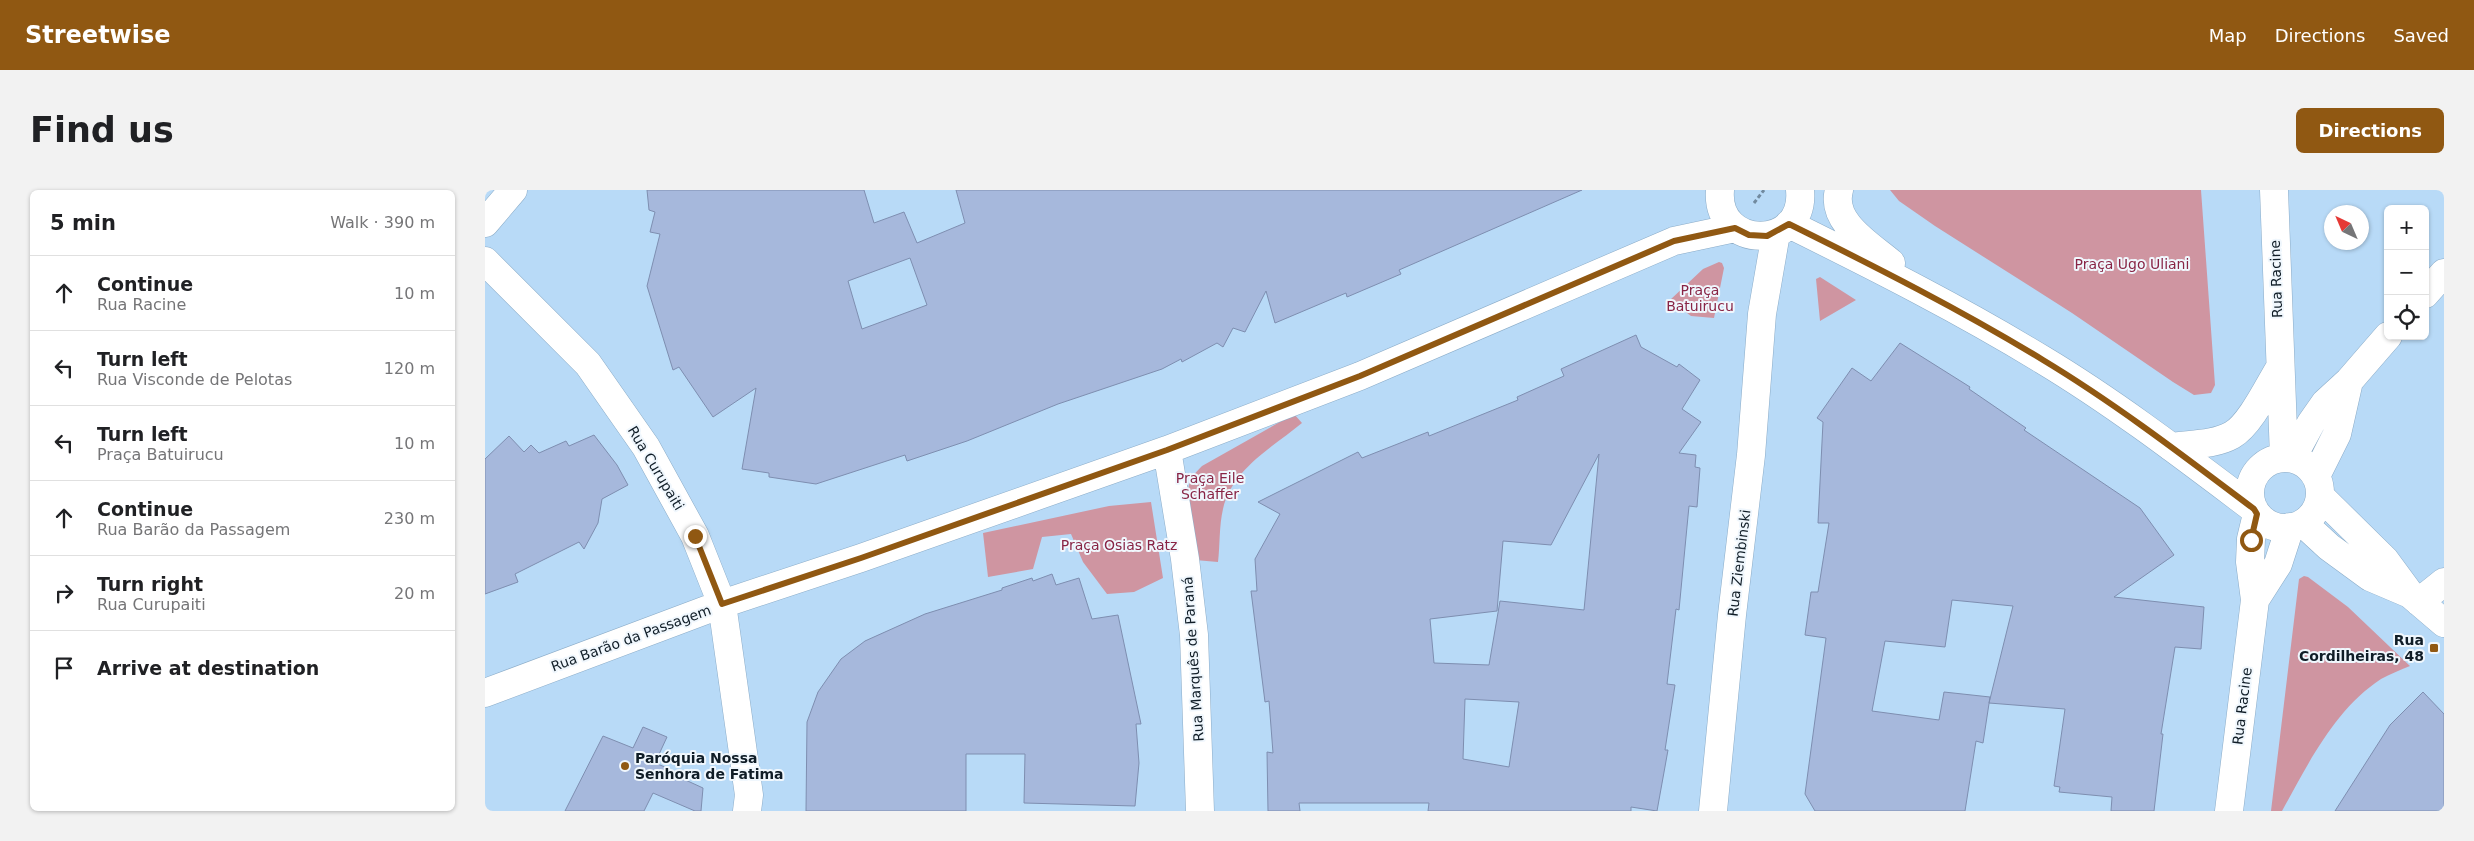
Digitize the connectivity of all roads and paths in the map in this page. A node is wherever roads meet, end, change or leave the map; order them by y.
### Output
1 (513, 190) edge
2 (1800, 190) edge
3 (1839, 190) edge
4 (2274, 190) edge
5 (1749, 219) edge
6 (485, 223) edge
7 (485, 261) edge
8 (2444, 273) edge
9 (1917, 287) junction
10 (2429, 290) edge
11 (2385, 340) edge
12 (2279, 369) junction
13 (2349, 381) junction
14 (2171, 447) junction
15 (1167, 450) junction
16 (2288, 458) junction
17 (2318, 486) junction
18 (2255, 511) junction
19 (2296, 525) junction
20 (2444, 582) edge
21 (2414, 598) junction
22 (2255, 600) junction
23 (722, 604) junction
24 (2444, 623) edge
25 (485, 693) edge
26 (747, 811) edge
27 (1200, 811) edge
28 (1713, 811) edge
29 (2229, 811) edge

1 - 6 street
2 - 5 street
3 - 9 street
4 - 12 street, Rua Racine
5 - 9 street
5 - 15 street, Rua Barão da Passagem
5 - 28 street, Rua Ziembinski
7 - 23 street, Rua Curupaiti
8 - 10 street
9 - 14 street
11 - 13 street
12 - 14 street
12 - 16 street, Rua Racine
13 - 16 street
13 - 17 street
14 - 18 street
15 - 23 street, Rua Barão da Passagem
15 - 27 street, Rua Marquês de Paraná
16 - 17 street
16 - 18 street
17 - 19 street
17 - 21 street
18 - 19 street
18 - 22 street, Rua Racine
19 - 21 street
19 - 22 street, Rua Racine
20 - 21 street
21 - 24 street
22 - 29 street, Rua Racine
23 - 25 street, Rua Barão da Passagem
23 - 26 street, Rua Curupaiti

